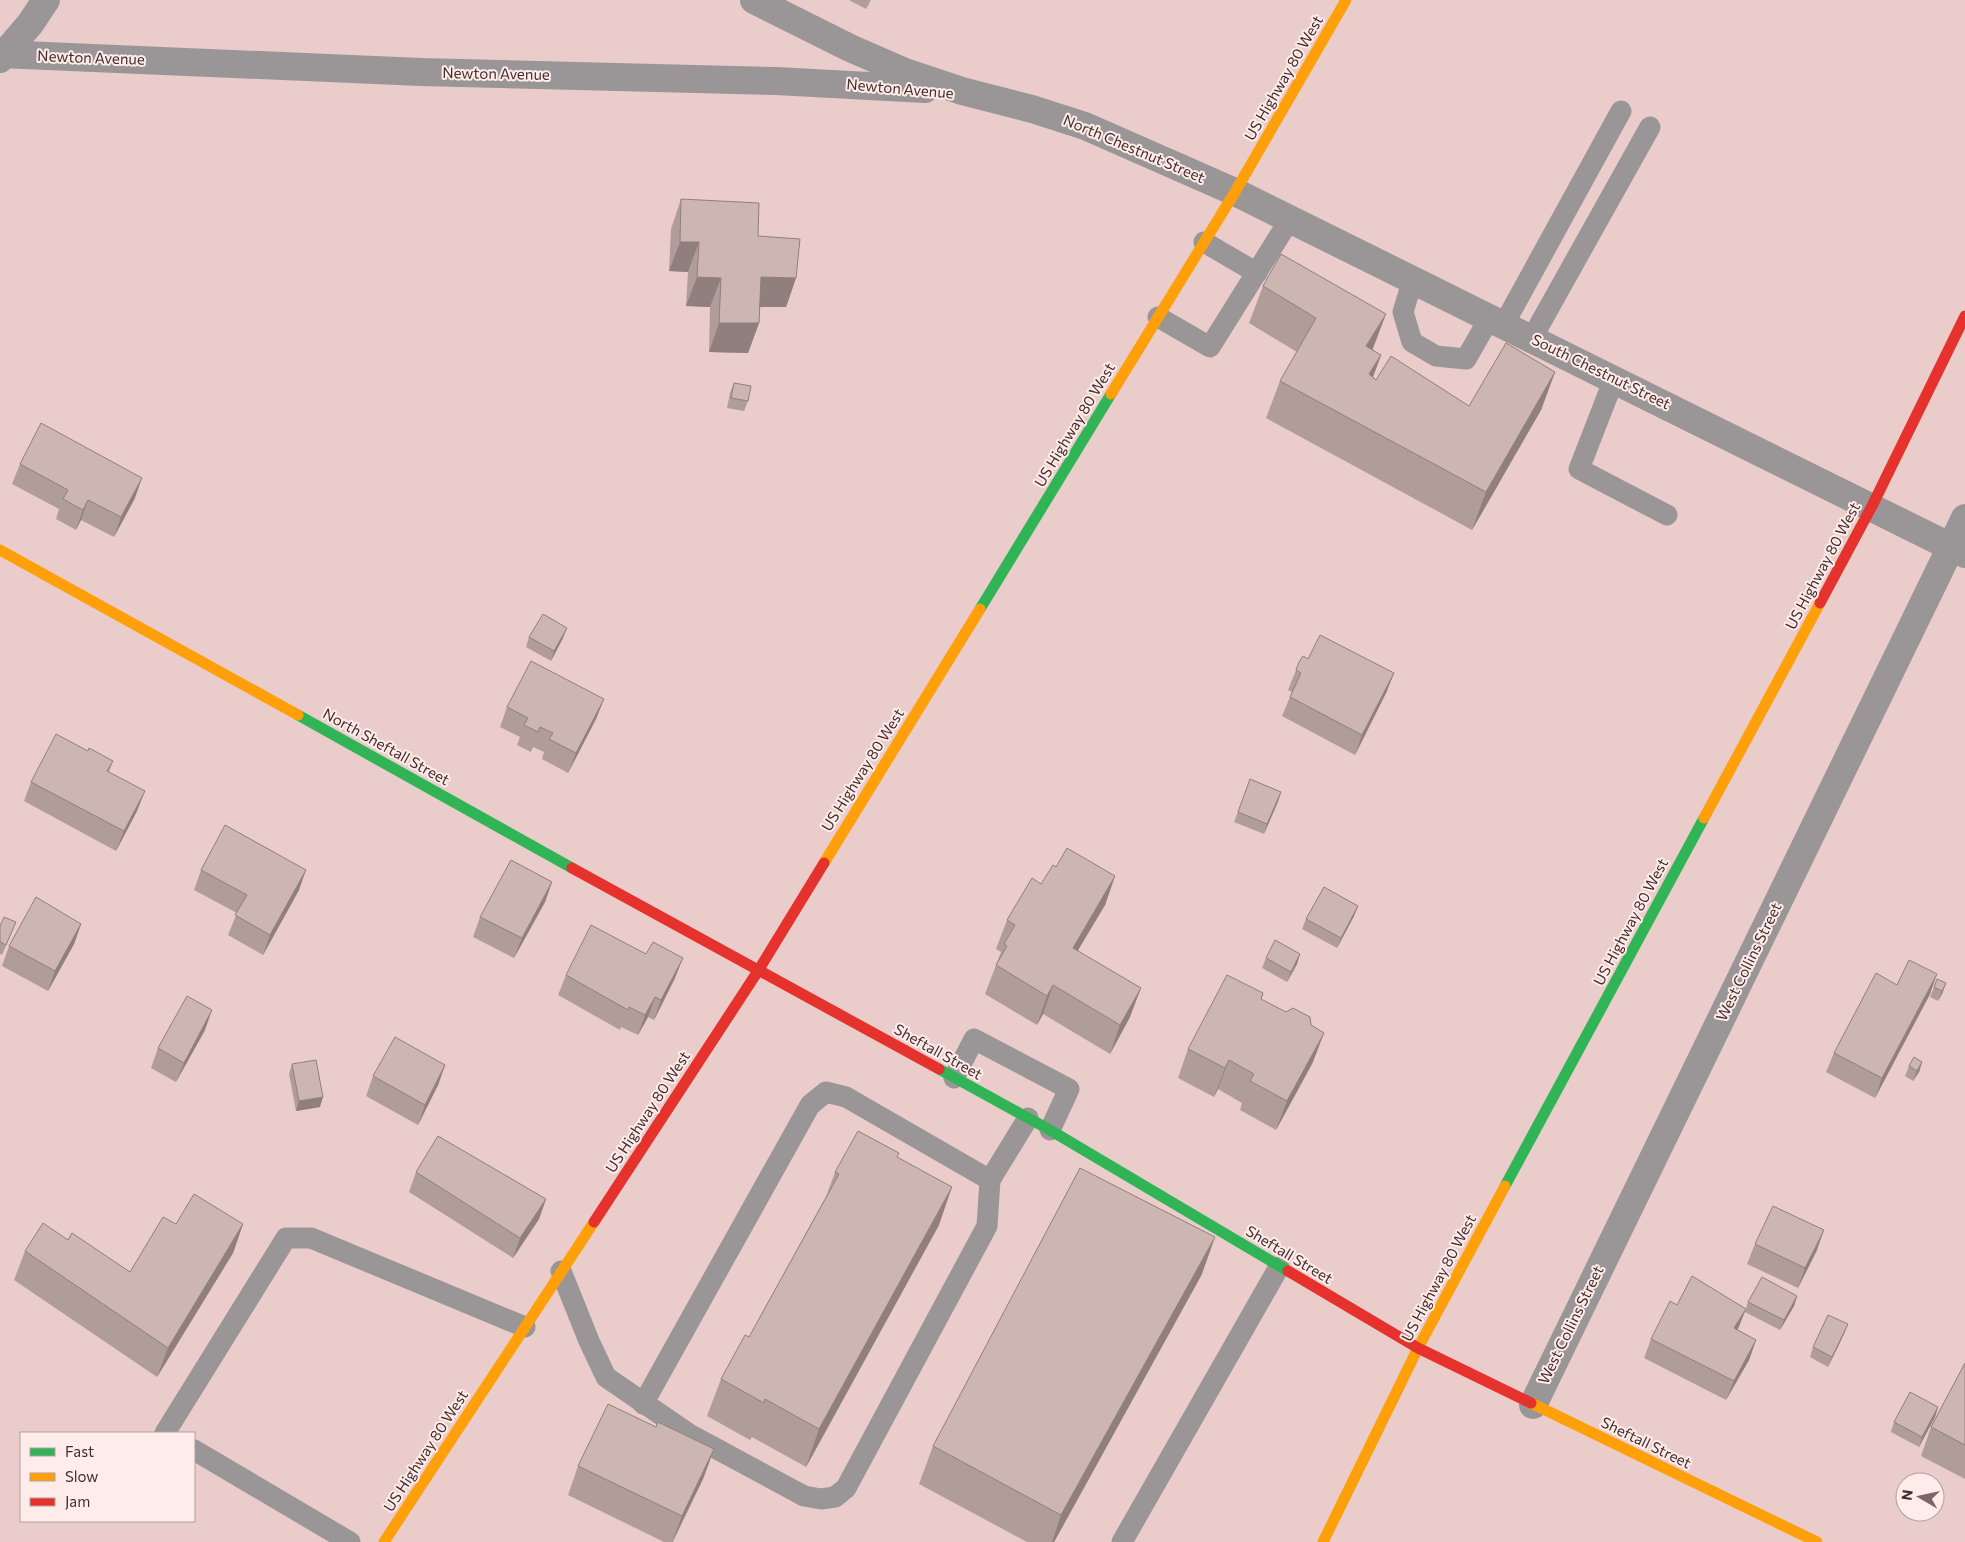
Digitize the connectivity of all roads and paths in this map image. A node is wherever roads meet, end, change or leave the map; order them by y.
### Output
1 (46, 0) edge
2 (754, 0) edge
3 (1346, 0) edge
4 (1, 56) edge
5 (991, 99) junction
6 (1621, 111) dead end
7 (1650, 127) dead end
8 (1235, 192) junction
9 (1290, 219) junction
10 (1204, 242) junction
11 (1257, 273) junction
12 (1413, 279) junction
13 (1965, 316) edge
14 (1158, 317) junction
15 (1497, 321) junction
16 (1532, 338) junction
17 (1614, 379) junction
18 (1872, 506) junction
19 (1667, 515) dead end
20 (1965, 518) edge
21 (0, 550) edge
22 (1958, 551) edge
23 (758, 971) junction
24 (954, 1078) junction
25 (1028, 1118) junction
26 (1050, 1130) junction
27 (990, 1180) junction
28 (1278, 1267) junction
29 (561, 1271) junction
30 (525, 1327) junction
31 (1418, 1348) junction
32 (643, 1404) junction
33 (1532, 1405) junction
34 (167, 1432) edge
35 (195, 1451) edge
36 (350, 1542) edge
37 (384, 1542) edge
38 (1122, 1542) edge
39 (1323, 1542) edge
40 (1817, 1542) edge

1 - 4 street
2 - 5 street, North Chestnut Street
3 - 8 main road, US Highway 80 West
4 - 5 street, Newton Avenue
5 - 8 street, North Chestnut Street
6 - 15 lane
7 - 16 lane
8 - 9 street, South Chestnut Street
8 - 10 main road, US Highway 80 West
9 - 11 lane
9 - 12 street, South Chestnut Street
10 - 11 lane
10 - 14 main road, US Highway 80 West
11 - 14 lane
12 - 15 street, South Chestnut Street
12 - 15 lane
13 - 18 main road, US Highway 80 West
14 - 23 main road, US Highway 80 West
15 - 16 street, South Chestnut Street
16 - 17 street, South Chestnut Street
17 - 18 street, South Chestnut Street
17 - 19 lane
18 - 22 street, South Chestnut Street
18 - 31 main road, US Highway 80 West
20 - 22 street, West Collins Street
21 - 23 main road, North Sheftall Street
22 - 33 street, West Collins Street
23 - 24 main road, Sheftall Street
23 - 29 main road, US Highway 80 West
24 - 25 main road, Sheftall Street
24 - 26 lane
25 - 26 main road, Sheftall Street
25 - 27 lane
26 - 28 main road, Sheftall Street
27 - 32 lane
27 - 32 lane
28 - 31 main road, Sheftall Street
28 - 38 lane
29 - 30 main road, US Highway 80 West
29 - 32 lane
30 - 34 lane
30 - 37 main road, US Highway 80 West
31 - 33 main road, Sheftall Street
31 - 39 main road, US Highway 80 West
33 - 40 main road, Sheftall Street
35 - 36 lane

